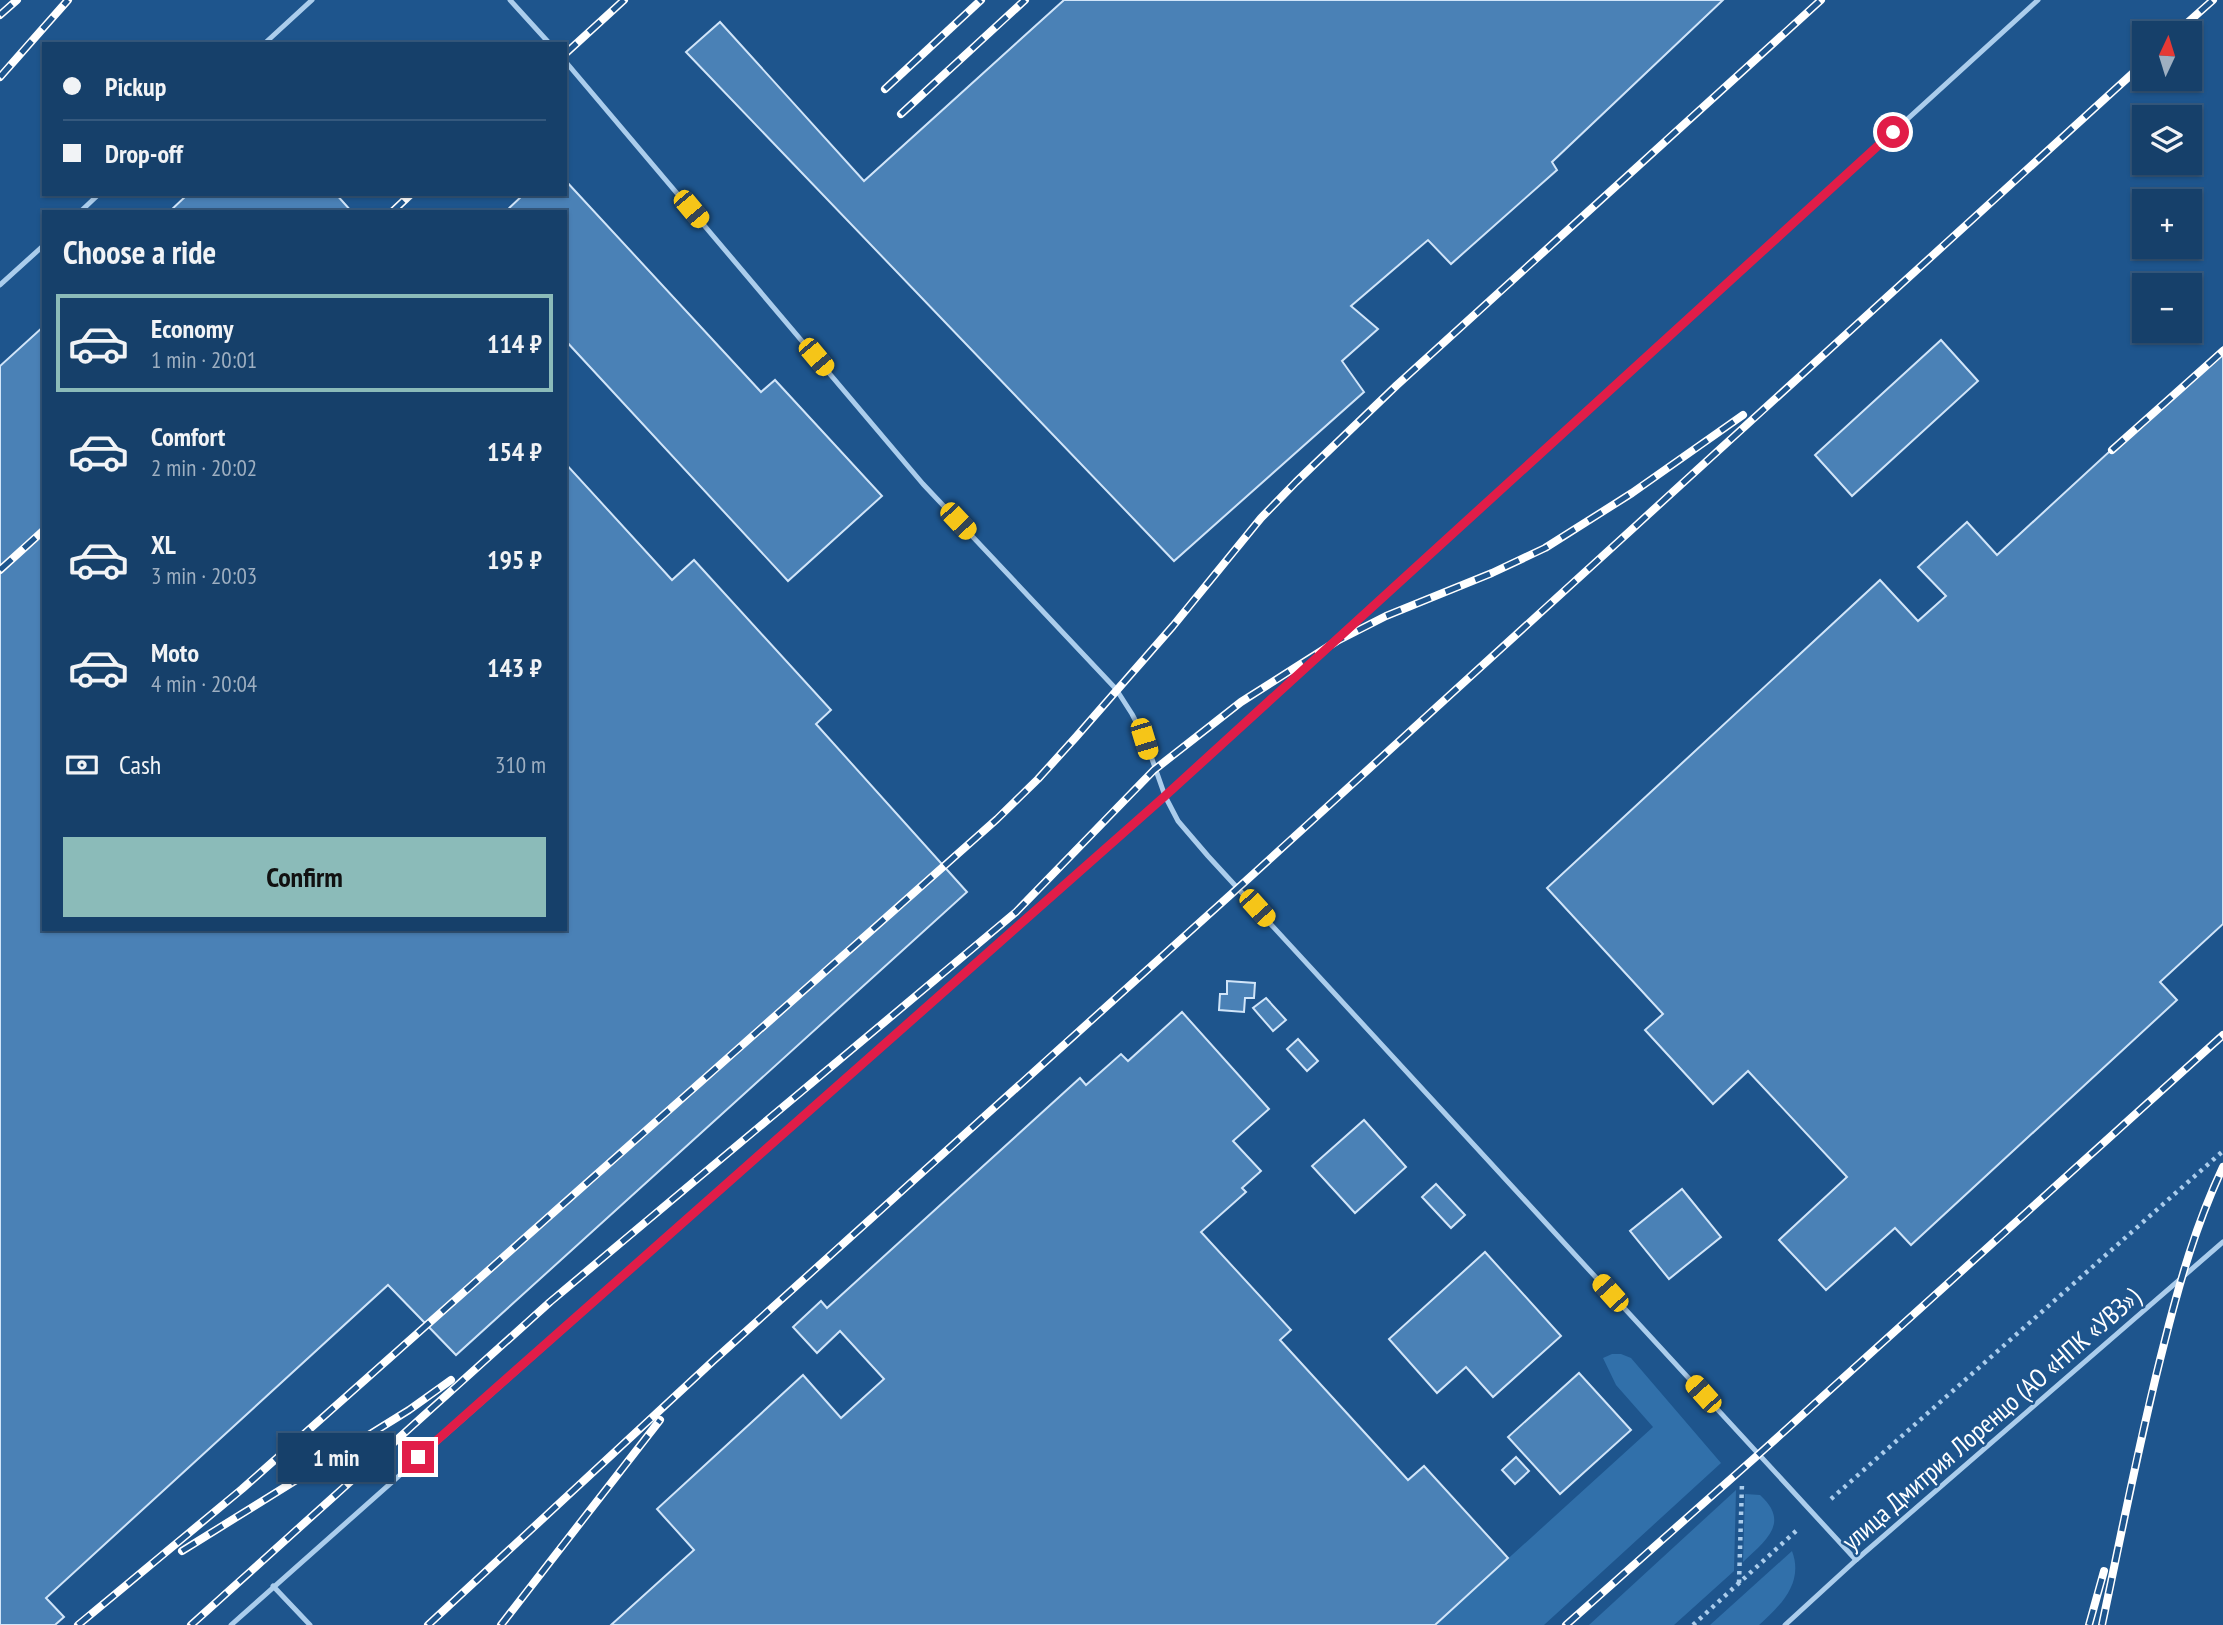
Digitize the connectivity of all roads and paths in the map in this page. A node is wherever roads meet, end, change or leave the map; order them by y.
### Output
1 (312, 0) edge
2 (510, 0) edge
3 (2038, 0) edge
4 (266, 42) edge
5 (548, 42) edge
6 (567, 63) edge
7 (97, 196) edge
8 (82, 210) edge
9 (42, 247) edge
10 (0, 285) edge
11 (1165, 796) junction
12 (2223, 1151) edge
13 (2223, 1242) edge
14 (1742, 1483) dead end
15 (1814, 1514) junction
16 (1856, 1560) junction
17 (1739, 1584) junction
18 (273, 1586) junction
19 (231, 1625) edge
20 (310, 1625) edge
21 (1693, 1625) edge
22 (1785, 1625) edge

1 - 4 lane
2 - 5 lane
3 - 11 lane
6 - 11 lane
7 - 8 lane
9 - 10 lane
11 - 15 lane
11 - 18 lane
12 - 15 path
13 - 16 lane, улица Дмитрия Лоренцо (АО «НПК «УВЗ»)
14 - 17 path
15 - 16 lane
15 - 17 path
16 - 22 lane, улица Дмитрия Лоренцо (АО «НПК «УВЗ»)
17 - 21 path
18 - 19 lane
18 - 20 lane

